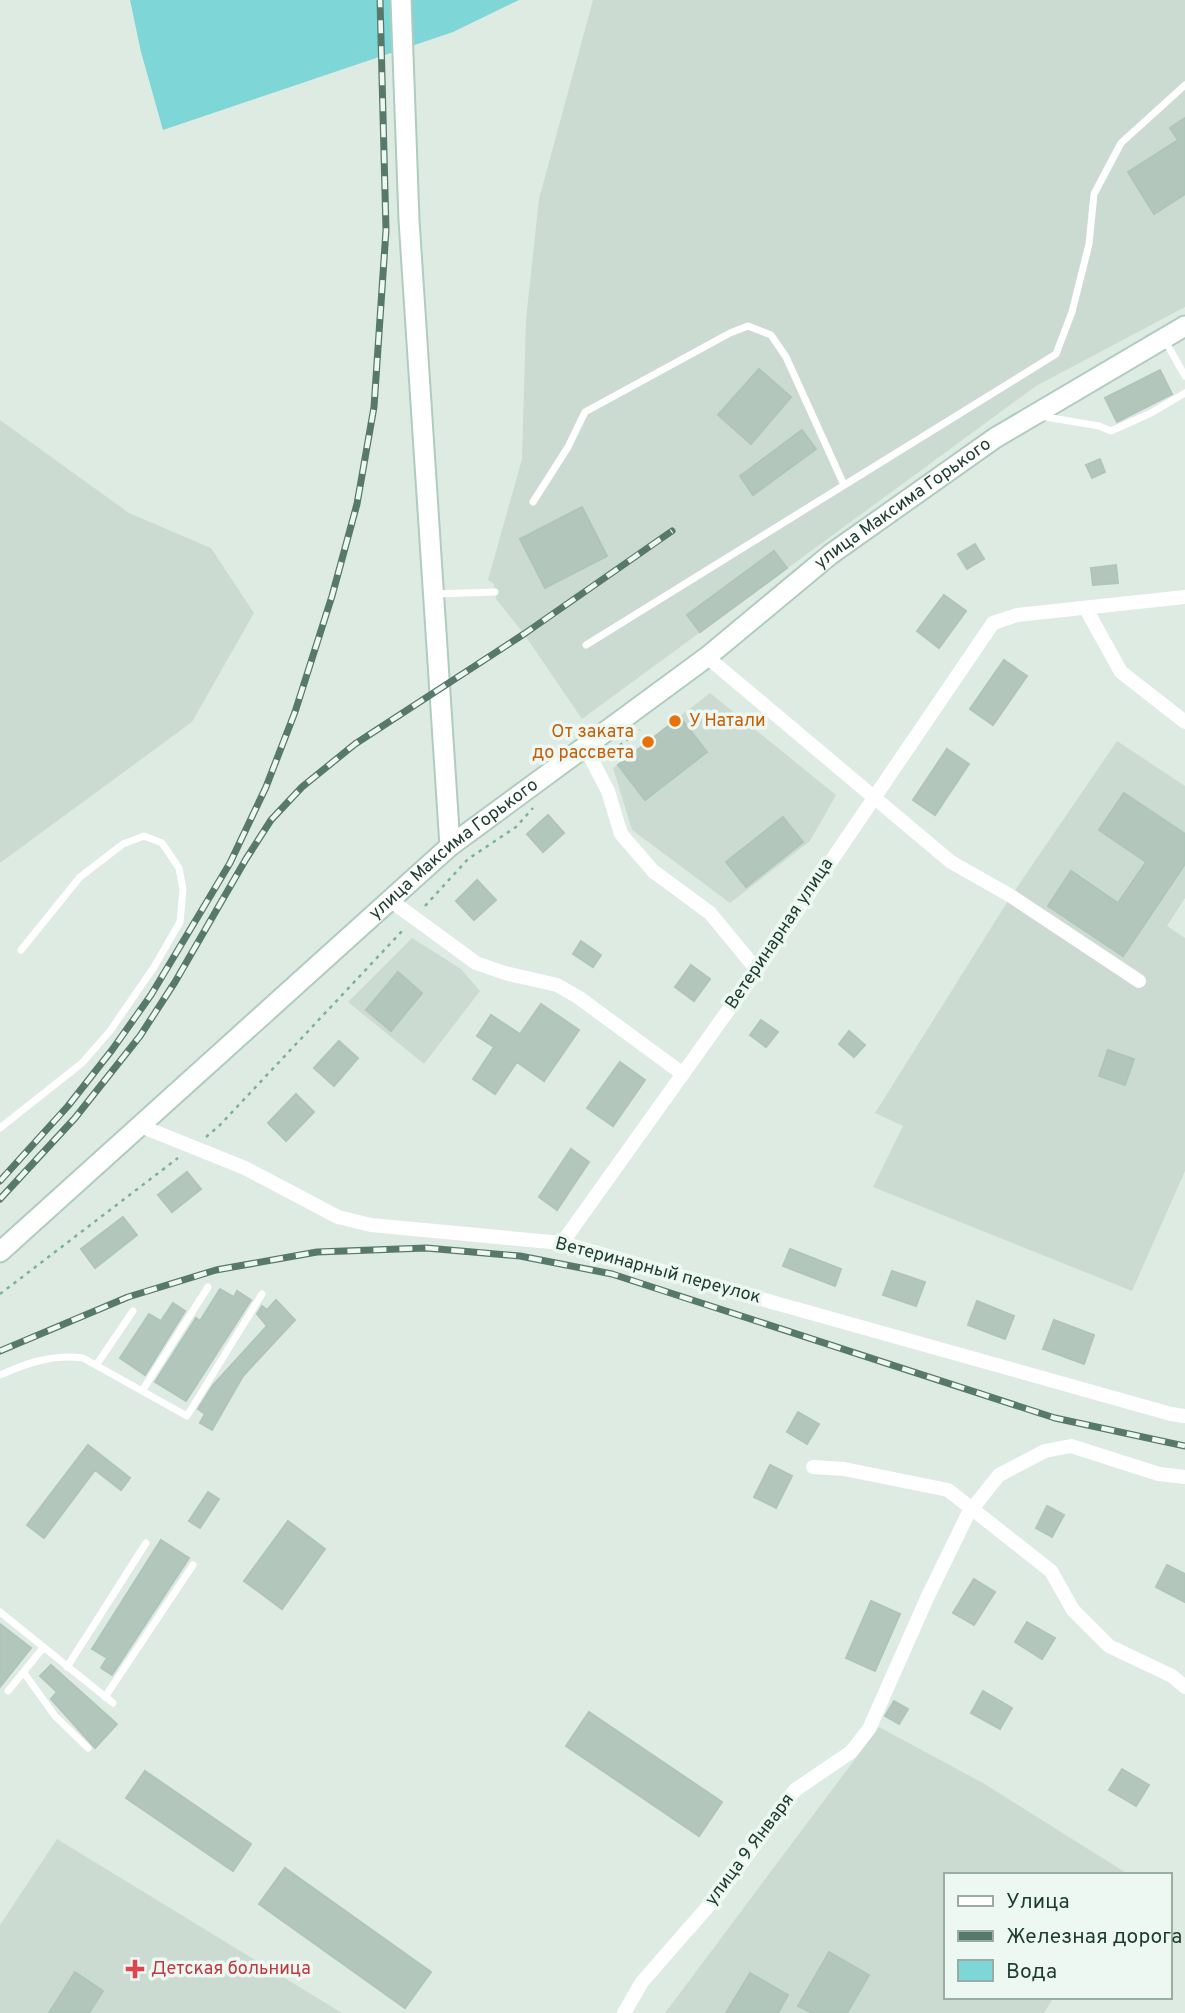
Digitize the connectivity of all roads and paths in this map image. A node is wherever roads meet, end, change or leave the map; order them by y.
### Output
1 (401, 0) edge
2 (1185, 85) edge
3 (1185, 326) edge
4 (1164, 339) junction
5 (1185, 376) edge
6 (1185, 393) edge
7 (1036, 414) junction
8 (844, 485) junction
9 (533, 502) dead end
10 (495, 592) dead end
11 (433, 594) junction
12 (1185, 597) edge
13 (1086, 609) junction
14 (586, 645) dead end
15 (707, 657) junction
16 (1185, 722) edge
17 (647, 725) dead end
18 (590, 756) junction
19 (873, 797) junction
20 (535, 807) dead end
21 (450, 846) junction
22 (390, 900) junction
23 (415, 919) junction
24 (21, 950) dead end
25 (757, 970) junction
26 (1139, 981) dead end
27 (682, 1074) junction
28 (138, 1125) junction
29 (0, 1129) edge
30 (194, 1147) junction
31 (562, 1243) junction
32 (0, 1252) edge
33 (208, 1287) dead end
34 (0, 1294) edge
35 (262, 1294) dead end
36 (133, 1311) dead end
37 (97, 1364) junction
38 (0, 1375) edge
39 (142, 1391) junction
40 (1185, 1416) edge
41 (813, 1467) dead end
42 (1185, 1477) edge
43 (973, 1508) junction
44 (146, 1543) dead end
45 (193, 1565) dead end
46 (0, 1612) edge
47 (43, 1648) junction
48 (67, 1667) junction
49 (24, 1673) junction
50 (1185, 1687) edge
51 (8, 1691) dead end
52 (105, 1697) junction
53 (113, 1703) dead end
54 (88, 1748) dead end
55 (624, 2013) edge

1 - 11 street
2 - 8 lane
3 - 4 street, улица Максима Горького
4 - 5 lane
4 - 7 street, улица Максима Горького
6 - 7 lane
7 - 15 street, улица Максима Горького
8 - 9 lane
8 - 14 lane
10 - 11 lane
11 - 21 street
12 - 13 street
13 - 16 street
13 - 19 street, Ветеринарная улица
15 - 18 street, улица Максима Горького
15 - 19 street
17 - 18 path
18 - 21 street, улица Максима Горького
18 - 25 street
19 - 25 street, Ветеринарная улица
19 - 26 street
20 - 23 path
21 - 22 street, улица Максима Горького
22 - 23 street
22 - 28 street, улица Максима Горького
23 - 27 street
23 - 30 path
24 - 29 lane
25 - 27 street, Ветеринарная улица
27 - 31 street, Ветеринарная улица
28 - 30 street, Ветеринарный переулок
28 - 32 street, улица Максима Горького
30 - 31 street, Ветеринарный переулок
30 - 34 path
31 - 40 street, Ветеринарный переулок
33 - 39 lane
35 - 39 lane
36 - 37 lane
37 - 38 lane
37 - 39 lane
41 - 43 street
42 - 43 street, улица 9 Января
43 - 50 street
43 - 55 street, улица 9 Января
44 - 48 lane
45 - 52 lane
46 - 47 lane
47 - 48 lane
47 - 49 lane
48 - 52 lane
49 - 51 lane
49 - 54 lane
52 - 53 lane

